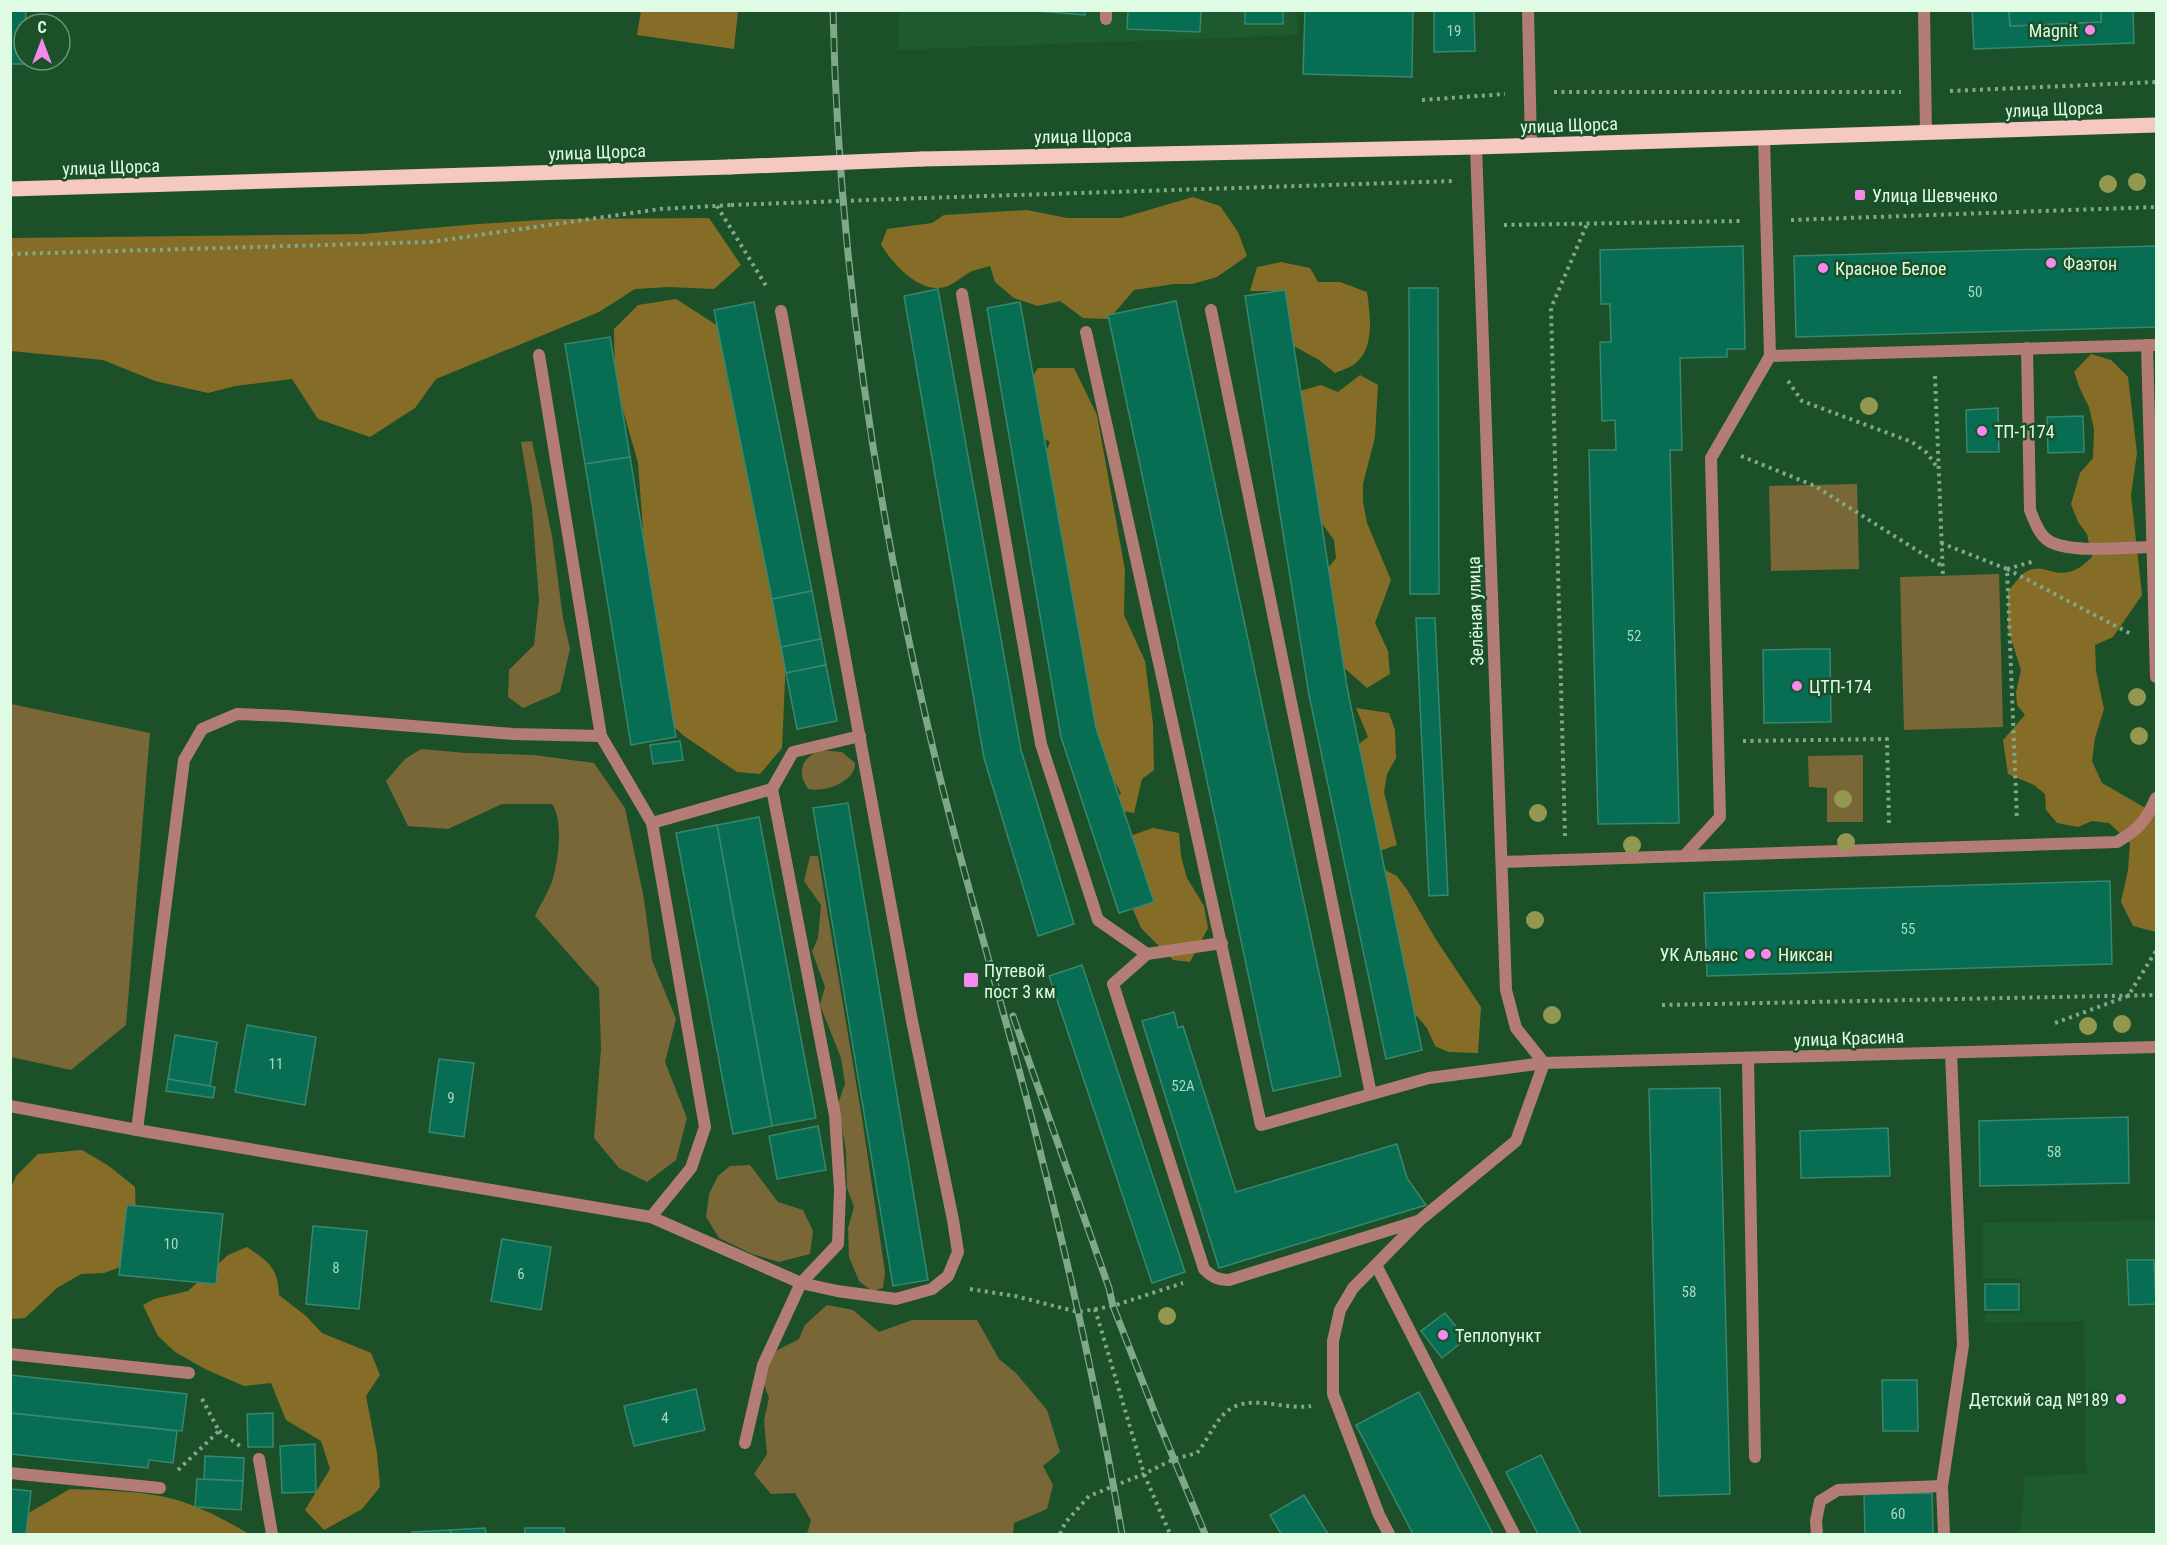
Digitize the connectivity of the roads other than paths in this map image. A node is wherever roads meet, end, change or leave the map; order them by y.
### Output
1 (1528, 10) edge
2 (1924, 10) edge
3 (2157, 125) edge
4 (1926, 133) junction
5 (1764, 138) junction
6 (1531, 145) junction
7 (1476, 147) junction
8 (10, 189) edge
9 (962, 294) dead end
10 (1211, 310) dead end
11 (781, 311) dead end
12 (1086, 332) dead end
13 (2152, 345) edge
14 (2027, 348) junction
15 (539, 355) dead end
16 (1770, 356) junction
17 (2153, 547) junction
18 (2156, 647) edge
19 (2157, 677) edge
20 (601, 736) junction
21 (860, 736) junction
22 (771, 789) junction
23 (2157, 798) edge
24 (652, 823) junction
25 (1685, 855) junction
26 (1502, 862) junction
27 (1222, 943) junction
28 (1147, 954) junction
29 (2157, 1047) edge
30 (1951, 1053) junction
31 (1748, 1059) junction
32 (1544, 1064) junction
33 (1371, 1094) junction
34 (10, 1106) edge
35 (136, 1130) junction
36 (651, 1217) junction
37 (1420, 1220) junction
38 (1376, 1265) junction
39 (801, 1283) junction
40 (10, 1354) edge
41 (189, 1373) road end
42 (745, 1443) dead end
43 (1755, 1457) dead end
44 (259, 1459) dead end
45 (10, 1473) edge
46 (1942, 1486) junction
47 (160, 1488) road end
48 (272, 1534) edge
49 (1389, 1534) edge
50 (1514, 1534) edge
51 (1817, 1534) edge
52 (1944, 1534) edge

1 - 6 street
2 - 4 street
3 - 4 main road, улица Щорса
4 - 5 main road, улица Щорса
5 - 6 main road, улица Щорса
5 - 16 street
6 - 7 main road, улица Щорса
7 - 8 main road, улица Щорса, bridge
7 - 26 street, Зелёная улица
9 - 28 street
10 - 33 street
11 - 21 street
12 - 27 street
13 - 14 street
13 - 17 street
14 - 16 street
14 - 17 street
15 - 20 street
16 - 25 street
17 - 18 street
18 - 19 street
20 - 24 street
20 - 35 street
21 - 22 street
21 - 39 street
22 - 24 street
22 - 39 street
23 - 25 street
24 - 36 street
25 - 26 street
26 - 32 street, Зелёная улица
27 - 28 street
27 - 33 street, улица Красина
28 - 37 street
29 - 30 street, улица Красина
30 - 31 street, улица Красина
30 - 46 street
31 - 32 street, улица Красина
31 - 43 street
32 - 33 street, улица Красина
32 - 37 street
34 - 35 street
35 - 36 street
36 - 39 street
37 - 38 street
38 - 49 street
38 - 50 street
39 - 42 street
40 - 41 street
44 - 48 street
45 - 47 street
46 - 51 street
46 - 52 street

